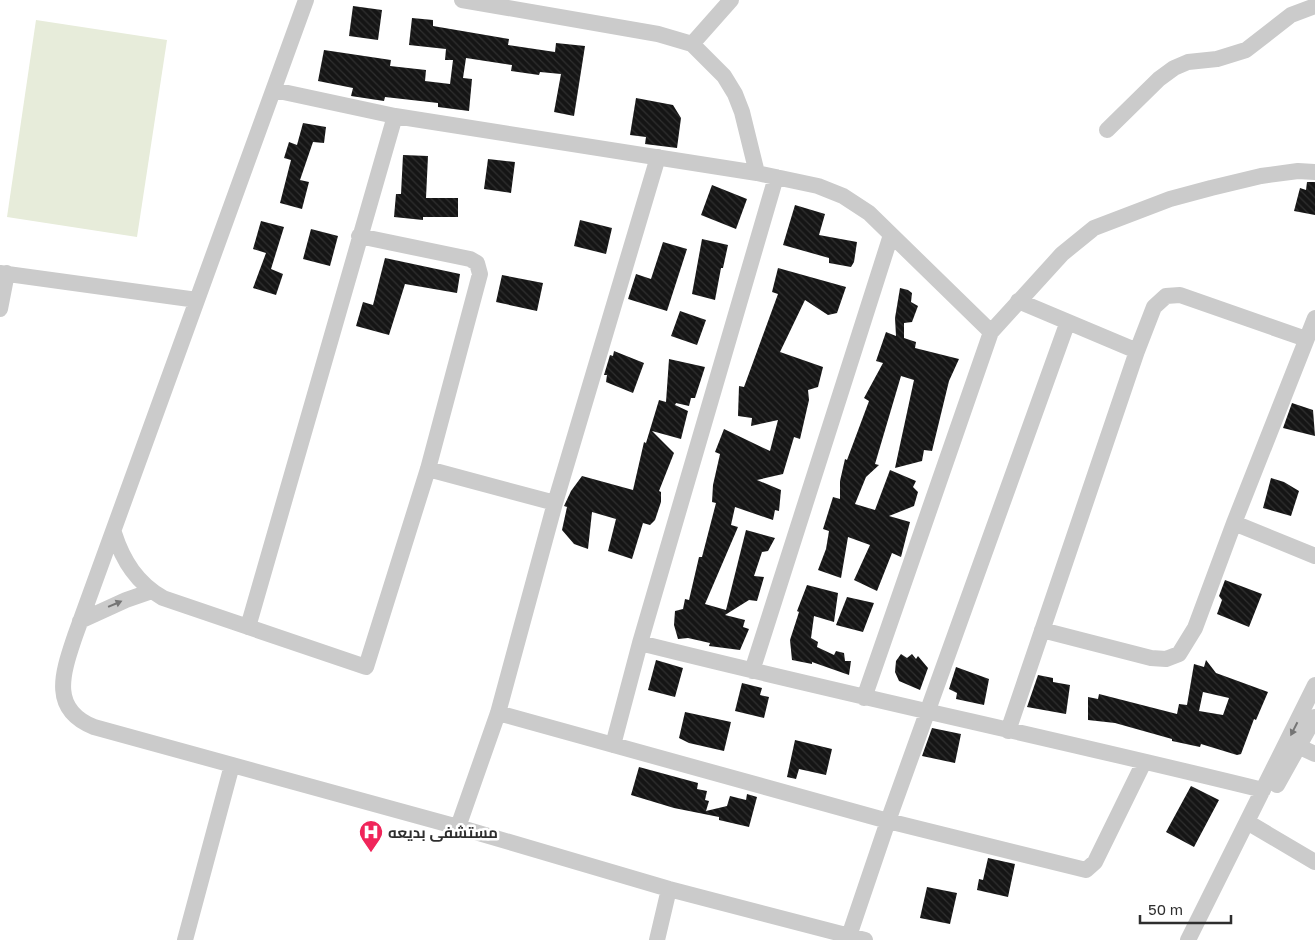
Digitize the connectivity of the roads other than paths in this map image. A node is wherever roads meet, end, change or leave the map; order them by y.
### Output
1 (306, 0) edge
2 (462, 0) edge
3 (732, 0) edge
4 (1315, 6) edge
5 (692, 44) junction
6 (274, 90) junction
7 (395, 116) junction
8 (1107, 130) dead end
9 (658, 157) junction
10 (757, 172) junction
11 (1315, 172) edge
12 (776, 177) junction
13 (891, 235) junction
14 (359, 236) junction
15 (3, 273) edge
16 (197, 300) junction
17 (1018, 302) junction
18 (0, 309) edge
19 (1315, 318) edge
20 (1067, 324) junction
21 (991, 332) junction
22 (1306, 339) junction
23 (1137, 351) junction
24 (428, 469) junction
25 (555, 503) junction
26 (1234, 523) junction
27 (114, 533) junction
28 (1315, 556) edge
29 (152, 591) junction
30 (80, 622) junction
31 (248, 627) junction
32 (1042, 630) junction
33 (640, 643) junction
34 (752, 671) junction
35 (1315, 685) edge
36 (864, 698) junction
37 (927, 711) junction
38 (498, 713) junction
39 (1315, 717) edge
40 (1008, 730) junction
41 (613, 745) junction
42 (1300, 747) junction
43 (1315, 754) edge
44 (1144, 762) junction
45 (232, 765) junction
46 (1263, 790) junction
47 (888, 821) junction
48 (458, 826) junction
49 (1254, 826) junction
50 (1315, 862) edge
51 (669, 889) junction
52 (857, 938) edge
53 (185, 940) edge
54 (656, 940) edge
55 (1188, 940) edge
56 (1196, 940) edge

1 - 6 street
2 - 5 street
3 - 5 street
4 - 8 street
5 - 10 street
6 - 7 street
6 - 16 street
7 - 9 street
7 - 14 street
9 - 10 street
9 - 25 street
10 - 12 street
11 - 17 street
12 - 13 street
12 - 33 street
13 - 21 street
13 - 34 street
14 - 24 street
14 - 31 street
15 - 16 street
15 - 18 street
16 - 27 street
17 - 20 street
17 - 21 street
19 - 22 street
20 - 23 street
20 - 37 street
21 - 36 street
22 - 23 street
22 - 26 street
23 - 32 street
24 - 25 street
24 - 31 street
25 - 38 street
26 - 28 street
26 - 32 street
27 - 29 street
27 - 30 street
30 -> 29 street
29 - 31 street
30 - 45 street
32 - 40 street
33 - 34 street
33 - 41 street
34 - 36 street
35 -> 46 street
36 - 37 street
37 - 40 street
37 - 47 street
38 - 41 street
38 - 48 street
39 - 42 street
40 - 44 street
41 - 47 street
42 - 43 street
42 - 49 street
44 - 46 street
44 - 47 street
45 - 48 street
45 - 53 street
46 - 55 street
47 - 52 street
48 - 51 street
49 - 50 street
49 - 56 street
51 - 52 street
51 - 54 street

